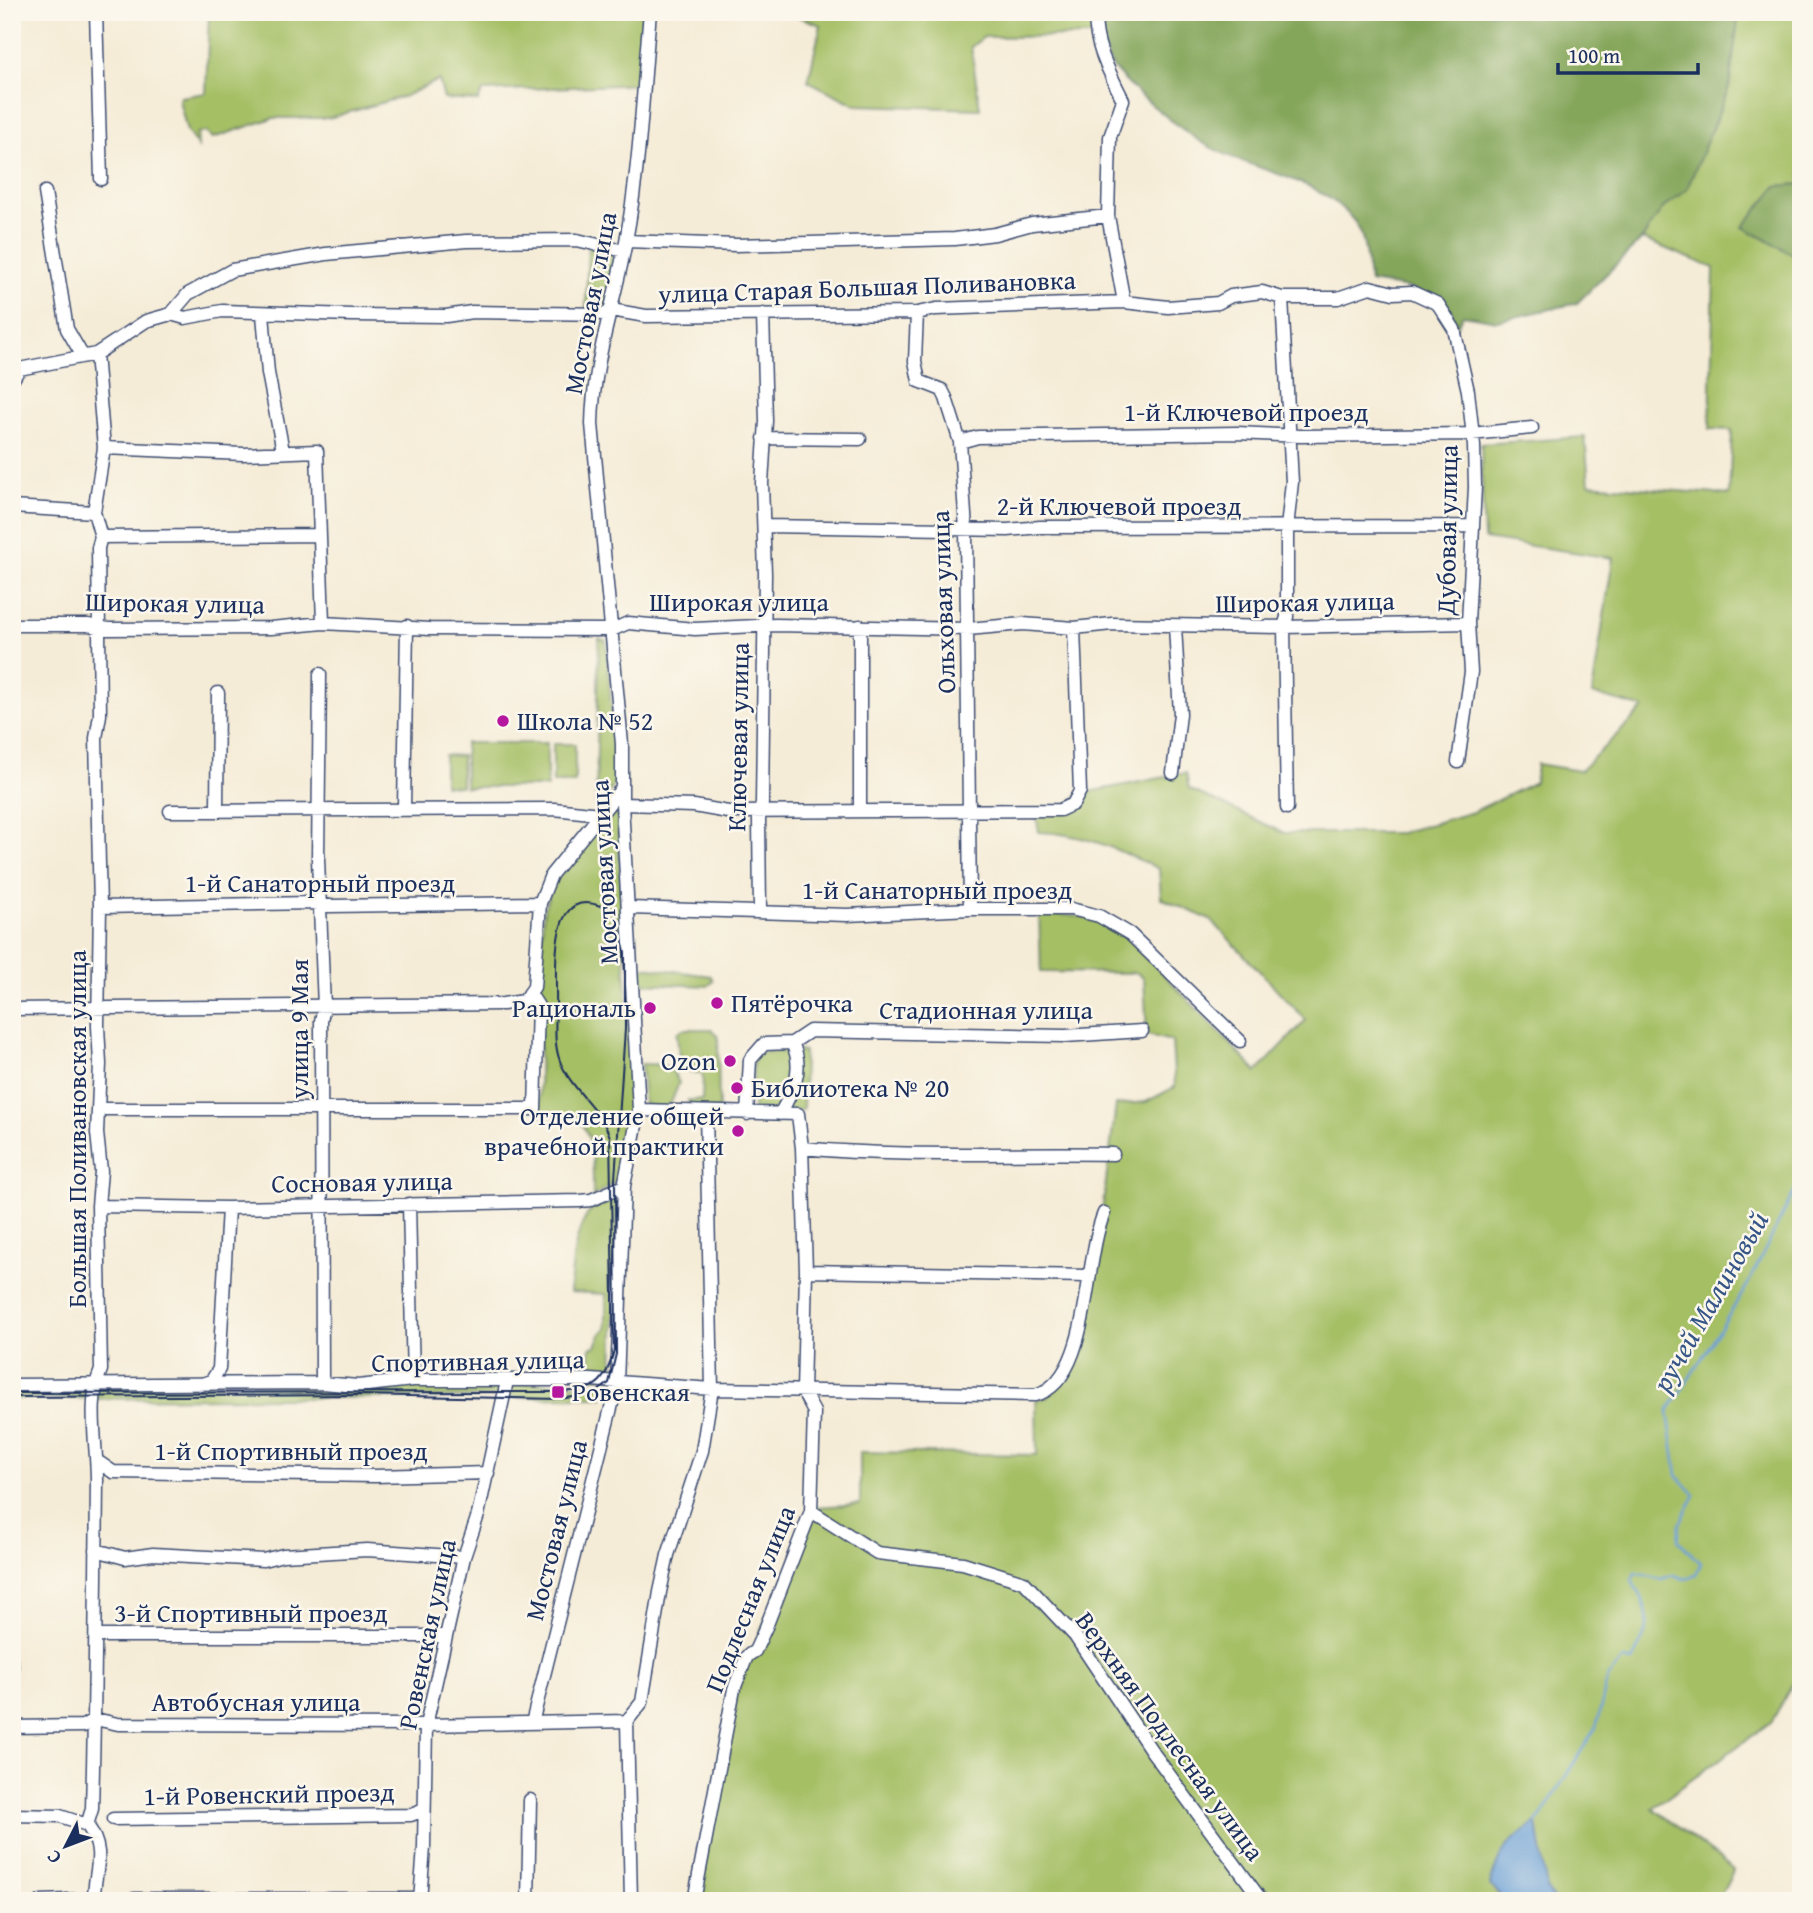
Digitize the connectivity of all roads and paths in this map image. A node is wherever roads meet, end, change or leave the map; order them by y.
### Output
1 (96, 12) edge
2 (650, 12) edge
3 (1096, 12) edge
4 (101, 179) dead end
5 (45, 192) dead end
6 (1108, 216) junction
7 (625, 246) junction
8 (1282, 298) junction
9 (1124, 302) junction
10 (1438, 304) joint
11 (610, 312) junction
12 (917, 313) junction
13 (171, 314) junction
14 (263, 314) junction
15 (764, 314) junction
16 (96, 354) junction
17 (82, 355) junction
18 (14, 370) edge
19 (1532, 428) dead end
20 (1471, 434) junction
21 (1291, 435) junction
22 (764, 438) junction
23 (860, 439) dead end
24 (960, 442) junction
25 (104, 448) junction
26 (283, 451) junction
27 (12, 507) edge
28 (94, 512) junction
29 (765, 526) junction
30 (1473, 526) junction
31 (1287, 528) junction
32 (966, 530) junction
33 (320, 535) junction
34 (101, 537) junction
35 (323, 623) junction
36 (1468, 623) junction
37 (12, 625) edge
38 (98, 626) junction
39 (407, 626) junction
40 (762, 626) junction
41 (860, 626) junction
42 (1175, 626) junction
43 (1284, 627) junction
44 (1074, 628) junction
45 (968, 629) junction
46 (612, 630) junction
47 (320, 674) dead end
48 (218, 694) dead end
49 (1458, 762) dead end
50 (1173, 773) dead end
51 (622, 788) junction
52 (622, 804) junction
53 (1287, 808) dead end
54 (404, 809) junction
55 (319, 810) junction
56 (968, 810) junction
57 (170, 811) dead end
58 (217, 811) junction
59 (760, 811) junction
60 (860, 811) junction
61 (600, 814) junction
62 (540, 903) junction
63 (321, 904) junction
64 (100, 907) junction
65 (629, 908) junction
66 (970, 909) junction
67 (760, 910) junction
68 (532, 991) junction
69 (100, 1006) junction
70 (324, 1007) junction
71 (12, 1009) edge
72 (1142, 1031) dead end
73 (1240, 1041) dead end
74 (792, 1043) junction
75 (99, 1109) junction
76 (322, 1109) junction
77 (639, 1110) junction
78 (706, 1112) junction
79 (747, 1114) junction
80 (780, 1114) junction
81 (802, 1148) junction
82 (1113, 1154) dead end
83 (624, 1186) junction
84 (409, 1204) junction
85 (322, 1205) junction
86 (98, 1206) junction
87 (228, 1208) junction
88 (1104, 1213) dead end
89 (806, 1271) junction
90 (1087, 1276) junction
91 (413, 1380) junction
92 (507, 1381) junction
93 (323, 1383) junction
94 (617, 1384) junction
95 (12, 1385) edge
96 (201, 1385) junction
97 (93, 1387) junction
98 (712, 1389) junction
99 (803, 1392) junction
100 (97, 1461) junction
101 (488, 1473) junction
102 (811, 1511) junction
103 (96, 1550) junction
104 (464, 1557) junction
105 (98, 1636) junction
106 (446, 1636) junction
107 (12, 1664) edge
108 (95, 1719) junction
109 (627, 1721) junction
110 (532, 1723) junction
111 (426, 1725) junction
112 (13, 1727) edge
113 (530, 1800) dead end
114 (425, 1810) junction
115 (12, 1815) edge
116 (113, 1819) dead end
117 (87, 1825) junction
118 (134, 1899) dead end
119 (93, 1900) edge
120 (420, 1900) edge
121 (41, 1901) edge
122 (528, 1901) edge
123 (631, 1901) edge
124 (694, 1901) edge
125 (1262, 1901) edge

1 - 4 street
2 - 7 street, Мостовая улица
3 - 6 street
5 - 17 street
6 - 7 street, улица Старая Большая Поливановка
6 - 9 street
7 - 11 street, Мостовая улица
7 - 13 street, улица Старая Большая Поливановка
8 - 9 street, улица Старая Большая Поливановка
8 - 10 street, улица Старая Большая Поливановка
8 - 21 street
9 - 12 street, улица Старая Большая Поливановка
10 - 20 street, Дубовая улица
11 - 14 street, улица Старая Большая Поливановка
11 - 15 street, улица Старая Большая Поливановка
11 - 46 street, Мостовая улица
12 - 15 street, улица Старая Большая Поливановка
12 - 24 street, Ольховая улица
13 - 14 street, улица Старая Большая Поливановка
13 - 16 street, улица Старая Большая Поливановка
14 - 26 street
15 - 22 street, Ключевая улица
16 - 17 street, улица Старая Большая Поливановка
16 - 25 street, Большая Поливановская улица
17 - 18 street, улица Старая Большая Поливановка
19 - 20 street, 1-й Ключевой проезд
20 - 21 street, 1-й Ключевой проезд
20 - 30 street, Дубовая улица
21 - 24 street, 1-й Ключевой проезд
21 - 31 street
22 - 23 street
22 - 29 street, Ключевая улица
24 - 32 street, Ольховая улица
25 - 26 street
25 - 28 street, Большая Поливановская улица
26 - 33 street
27 - 28 street
28 - 34 street, Большая Поливановская улица
29 - 32 street, 2-й Ключевой проезд
29 - 40 street, Ключевая улица
30 - 31 street, 2-й Ключевой проезд
30 - 36 street, Дубовая улица
31 - 32 street, 2-й Ключевой проезд
31 - 43 street
32 - 45 street, Ольховая улица
33 - 34 street
33 - 35 street
34 - 38 street, Большая Поливановская улица
35 - 38 street, Широкая улица
35 - 39 street, Широкая улица
36 - 43 street, Широкая улица
36 - 49 street, Дубовая улица
37 - 38 street, Широкая улица
38 - 64 street, Большая Поливановская улица
39 - 46 street, Широкая улица
39 - 54 street
40 - 41 street, Широкая улица
40 - 46 street, Широкая улица
40 - 59 street, Ключевая улица
41 - 45 street, Широкая улица
41 - 60 street
42 - 43 street, Широкая улица
42 - 44 street, Широкая улица
42 - 50 street
43 - 53 street
44 - 45 street, Широкая улица
44 - 56 street
45 - 56 street, Ольховая улица
46 - 51 street, Мостовая улица
47 - 55 street, улица 9 Мая
48 - 58 street
51 - 52 street, Мостовая улица
51 - 61 street
52 - 59 street
52 - 65 street, Мостовая улица
54 - 55 street
54 - 61 street
55 - 58 street
55 - 63 street, улица 9 Мая
56 - 60 street
56 - 66 street, Ольховая улица
57 - 58 street
59 - 60 street
59 - 67 street, Ключевая улица
61 - 62 street
62 - 63 street, 1-й Санаторный проезд
62 - 68 street
63 - 64 street, 1-й Санаторный проезд
63 - 70 street, улица 9 Мая
64 - 69 street, Большая Поливановская улица
65 - 67 street, 1-й Санаторный проезд
65 - 77 street, Мостовая улица
66 - 67 street, 1-й Санаторный проезд
66 - 73 street, 1-й Санаторный проезд
68 - 70 street
68 - 76 street
69 - 70 street
69 - 71 street
69 - 75 street, Большая Поливановская улица
70 - 76 street, улица 9 Мая
72 - 74 street, Стадионная улица
74 - 79 street, Стадионная улица
74 - 80 street
75 - 76 street
75 - 86 street, Большая Поливановская улица
76 - 85 street, улица 9 Мая
77 - 78 street
77 - 83 street, Мостовая улица
78 - 79 street
78 - 98 street
79 - 80 street
80 - 81 street, Подлесная улица
81 - 82 street
81 - 89 street, Подлесная улица
83 - 84 street, Сосновая улица
83 - 94 street, Мостовая улица
84 - 85 street, Сосновая улица
84 - 91 street
85 - 87 street, Сосновая улица
85 - 93 street, улица 9 Мая
86 - 87 street, Сосновая улица
86 - 97 street, Большая Поливановская улица
87 - 96 street
88 - 90 street, Спортивная улица
89 - 90 street
89 - 99 street, Подлесная улица
90 - 99 street, Спортивная улица
91 - 92 street, Спортивная улица
91 - 93 street, Спортивная улица
92 - 94 street, Спортивная улица
92 - 101 street, Ровенская улица
93 - 96 street, Спортивная улица
94 - 98 street, Спортивная улица
94 - 110 street, Мостовая улица
95 - 97 street, Спортивная улица
96 - 97 street, Спортивная улица
97 - 100 street, Большая Поливановская улица
98 - 99 street, Спортивная улица
98 - 109 street
99 - 102 street, Подлесная улица
100 - 101 street, 1-й Спортивный проезд
100 - 103 street, Большая Поливановская улица
101 - 104 street, Ровенская улица
102 - 124 street, Подлесная улица
102 - 125 street, Верхняя Подлесная улица
103 - 104 street
103 - 105 street, Большая Поливановская улица
104 - 106 street, Ровенская улица
105 - 106 street, 3-й Спортивный проезд
105 - 108 street, Большая Поливановская улица
106 - 111 street, Ровенская улица
107 - 112 street
108 - 111 street, Автобусная улица
108 - 112 street, Автобусная улица
108 - 117 street, Большая Поливановская улица
109 - 110 street, Автобусная улица
109 - 123 street
110 - 111 street, Автобусная улица
111 - 114 street, Ровенская улица
113 - 122 street
114 - 116 street, 1-й Ровенский проезд
114 - 120 street, Ровенская улица
115 - 117 street
117 - 119 street, Большая Поливановская улица
118 - 120 street
119 - 121 street

